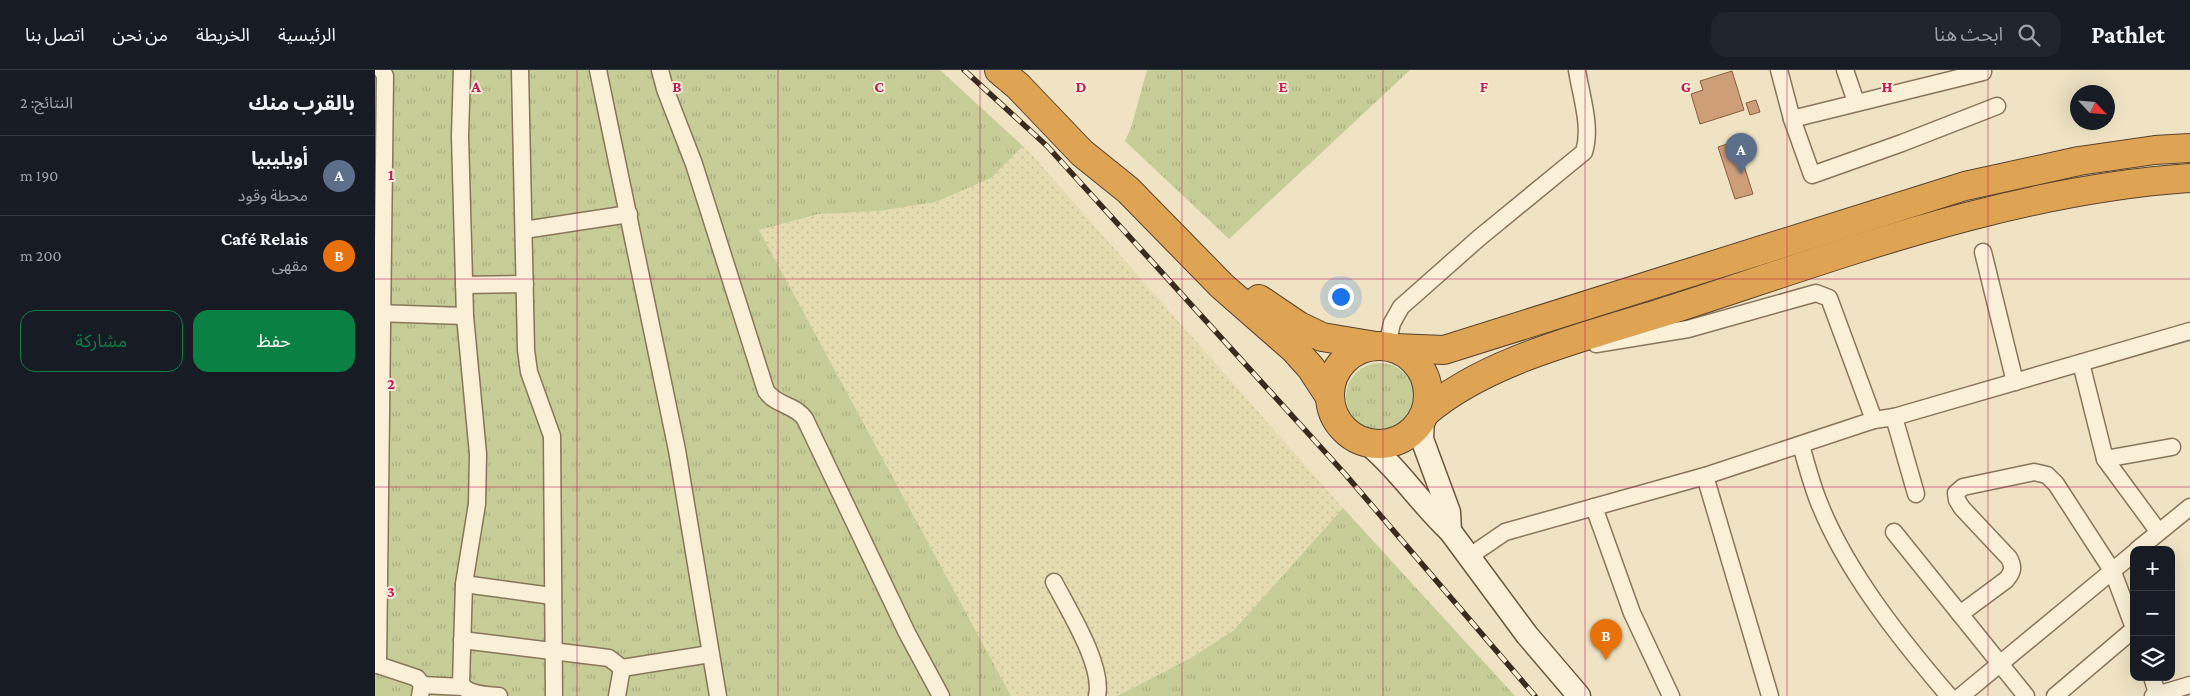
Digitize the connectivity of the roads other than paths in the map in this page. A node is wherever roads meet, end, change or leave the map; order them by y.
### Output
1 (382, 70) edge
2 (462, 70) edge
3 (520, 70) edge
4 (597, 70) edge
5 (660, 70) edge
6 (999, 70) edge
7 (1015, 70) edge
8 (1577, 70) edge
9 (1779, 70) edge
10 (1845, 70) edge
11 (1983, 72) dead end
12 (1856, 102) junction
13 (1997, 106) dead end
14 (1792, 119) junction
15 (2190, 148) edge
16 (2190, 178) edge
17 (629, 214) junction
18 (524, 230) junction
19 (1983, 252) dead end
20 (525, 284) junction
21 (464, 285) junction
22 (379, 313) edge
23 (465, 316) junction
24 (2190, 331) edge
25 (1386, 347) junction
26 (1535, 354) junction
27 (2081, 363) junction
28 (2015, 382) junction
29 (1330, 397) junction
30 (1424, 415) junction
31 (1894, 417) junction
32 (1874, 420) junction
33 (1367, 443) junction
34 (1801, 445) junction
35 (2172, 447) dead end
36 (2105, 459) junction
37 (1705, 476) junction
38 (1916, 494) dead end
39 (1594, 507) junction
40 (2190, 507) edge
41 (1450, 531) junction
42 (2158, 531) junction
43 (1894, 532) dead end
44 (2141, 546) edge
45 (1470, 556) junction
46 (2130, 557) edge
47 (2113, 572) junction
48 (1054, 582) dead end
49 (464, 584) junction
50 (552, 596) junction
51 (1960, 614) junction
52 (2130, 618) edge
53 (2130, 632) edge
54 (462, 640) junction
55 (554, 651) junction
56 (710, 654) junction
57 (1999, 663) junction
58 (377, 664) edge
59 (622, 668) junction
60 (2153, 681) edge
61 (2190, 685) edge
62 (463, 687) junction
63 (421, 691) edge
64 (2156, 695) edge
65 (499, 696) edge
66 (554, 696) edge
67 (617, 696) edge
68 (718, 696) edge
69 (941, 696) edge
70 (1097, 696) edge
71 (1579, 696) edge
72 (1671, 696) edge
73 (1770, 696) edge
74 (1949, 696) edge
75 (1961, 696) edge
76 (2026, 696) edge
77 (2055, 696) edge

1 - 22 street
2 - 21 street
3 - 18 street
4 - 17 street
5 - 69 street
6 - 29 highway
7 - 25 highway
8 - 25 street
9 - 14 street
10 - 12 street
11 - 12 street
12 - 14 street
13 - 14 street
15 - 25 highway
16 - 26 highway
17 - 18 street
17 - 56 street
18 - 20 street
19 - 28 street
20 - 21 street
20 - 50 street
21 - 23 street
22 - 23 street
22 - 58 street
23 - 49 street
24 - 27 street
25 - 29 highway
25 - 30 highway
26 - 30 highway
26 - 32 street
27 - 28 street
27 - 36 street
28 - 31 street
29 - 33 highway
30 - 33 highway
30 - 41 main road
31 - 32 street
31 - 38 street
32 - 34 street
33 - 41 main road
34 - 37 street
34 - 74 street
35 - 36 street
36 - 42 street
37 - 39 street
37 - 73 street
39 - 45 street
39 - 72 street
40 - 42 street
41 - 45 main road
42 - 44 street
43 - 51 street
45 - 71 main road
46 - 47 street
47 - 51 street
47 - 52 street
47 - 57 street
48 - 70 street
49 - 50 street
49 - 54 street
50 - 55 street
51 - 57 street
53 - 77 street
54 - 55 street
54 - 62 street
55 - 59 street
55 - 66 street
56 - 59 street
56 - 68 street
57 - 75 street
57 - 76 street
58 - 63 street
59 - 67 street
60 - 64 street
61 - 64 street
62 - 63 street
62 - 65 street

